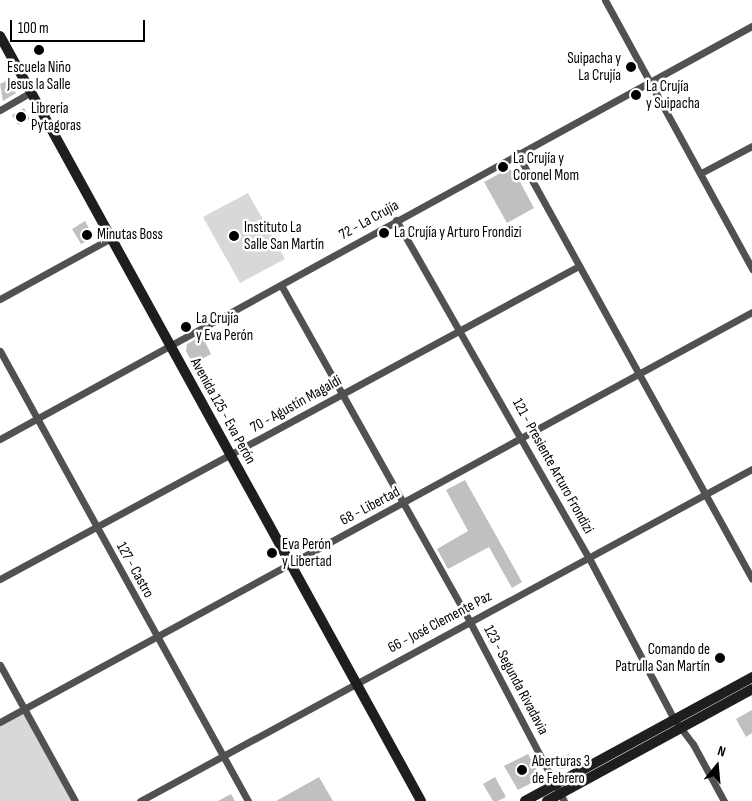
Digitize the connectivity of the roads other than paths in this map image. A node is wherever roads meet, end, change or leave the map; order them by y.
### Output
1 (605, 0) edge
2 (752, 26) edge
3 (0, 36) edge
4 (650, 82) junction
5 (30, 93) junction
6 (0, 110) edge
7 (752, 146) edge
8 (517, 153) junction
9 (701, 173) junction
10 (396, 220) junction
11 (112, 238) junction
12 (579, 266) junction
13 (752, 269) edge
14 (280, 285) junction
15 (0, 299) edge
16 (752, 312) edge
17 (459, 328) junction
18 (168, 344) junction
19 (0, 351) edge
20 (641, 375) junction
21 (342, 394) junction
22 (37, 418) junction
23 (522, 438) junction
24 (0, 439) edge
25 (230, 456) junction
26 (752, 469) edge
27 (706, 494) junction
28 (404, 504) junction
29 (96, 528) junction
30 (589, 558) junction
31 (290, 563) junction
32 (0, 578) edge
33 (752, 578) edge
34 (470, 622) junction
35 (156, 636) junction
36 (0, 665) edge
37 (752, 677) edge
38 (355, 682) junction
39 (752, 689) edge
40 (24, 709) junction
41 (0, 722) edge
42 (677, 724) junction
43 (223, 756) junction
44 (555, 784) junction
45 (562, 797) edge
46 (75, 801) edge
47 (140, 801) edge
48 (248, 801) edge
49 (420, 801) edge
50 (524, 801) edge
51 (547, 801) edge
52 (724, 801) edge

1 - 4 street
2 - 4 street, 72 - La Crujía
3 - 5 main road, Avenida 125 - Eva Perón
4 - 8 street, 72 - La Crujía
4 - 9 street
5 - 6 street
5 - 11 main road, Avenida 125 - Eva Perón
7 - 9 street
8 - 10 street, 72 - La Crujía
8 - 12 street
9 - 13 street
10 - 14 street, 72 - La Crujía
10 - 17 street, 121 - Presiente Arturo Frondizi
11 - 15 street
11 - 18 main road, Avenida 125 - Eva Perón
12 - 17 street, 70 - Agustín Magaldi
12 - 20 street
14 - 18 street, 72 - La Crujía
14 - 21 street, 123 - Segunda Rivadavia
16 - 20 street, 68 - Libertad
17 - 21 street, 70 - Agustín Magaldi
17 - 23 street, 121 - Presiente Arturo Frondizi
18 - 22 street, 72 - La Crujía
18 - 25 main road, Avenida 125 - Eva Perón
19 - 22 street, 127 - Castro
20 - 23 street, 68 - Libertad
20 - 27 street
21 - 25 street, 70 - Agustín Magaldi
21 - 28 street, 123 - Segunda Rivadavia
22 - 24 street, 72 - La Crujía
22 - 29 street, 127 - Castro
23 - 28 street, 68 - Libertad
23 - 30 street, 121 - Presiente Arturo Frondizi
25 - 29 street, 70 - Agustín Magaldi
25 - 31 main road, Avenida 125 - Eva Perón
26 - 27 street, 66 - José Clemente Paz
27 - 30 street, 66 - José Clemente Paz
27 - 33 street
28 - 31 street, 68 - Libertad
28 - 34 street, 123 - Segunda Rivadavia
29 - 32 street, 70 - Agustín Magaldi
29 - 35 street, 127 - Castro
30 - 34 street, 66 - José Clemente Paz
30 - 42 street, 121 - Presiente Arturo Frondizi
31 - 35 street, 68 - Libertad
31 - 38 main road, Avenida 125 - Eva Perón
34 - 38 street, 66 - José Clemente Paz
34 - 44 street, 123 - Segunda Rivadavia
35 - 40 street, 68 - Libertad
35 - 43 street, 127 - Castro
36 - 40 street
37 - 42 main road
38 - 43 street, 66 - José Clemente Paz
38 - 49 main road, Avenida 125 - Eva Perón
39 - 42 main road
40 - 41 street, 68 - Libertad
40 - 46 street
42 - 44 main road
42 - 45 main road
42 - 52 street, 121 - Presiente Arturo Frondizi
43 - 47 street, 66 - José Clemente Paz
43 - 48 street, 127 - Castro
44 - 45 street, 123 - Segunda Rivadavia
44 - 50 main road
45 - 51 main road

